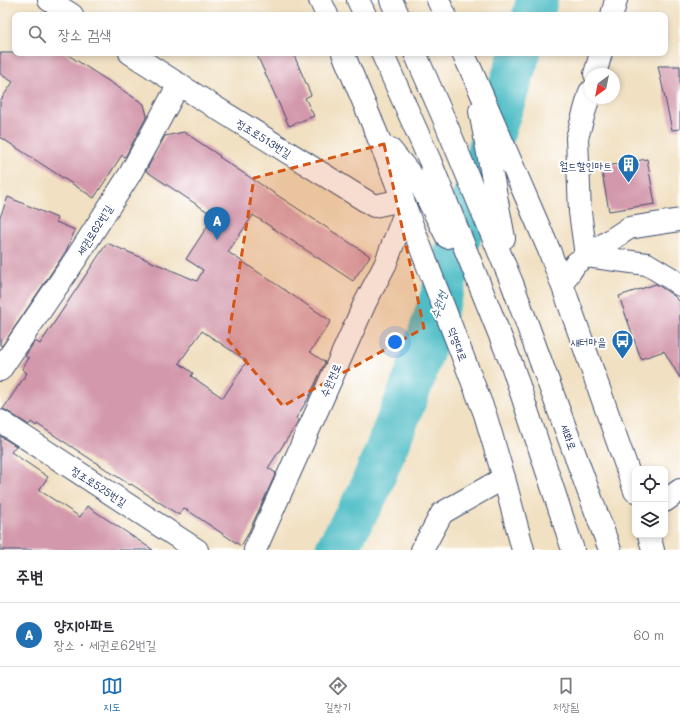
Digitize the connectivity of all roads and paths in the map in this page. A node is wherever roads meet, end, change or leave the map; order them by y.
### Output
1 (49, 0) edge
2 (320, 0) edge
3 (358, 0) edge
4 (391, 0) edge
5 (438, 0) edge
6 (616, 0) edge
7 (67, 12) edge
8 (325, 12) edge
9 (364, 12) edge
10 (397, 12) edge
11 (444, 12) edge
12 (613, 12) edge
13 (135, 56) edge
14 (344, 56) edge
15 (383, 56) edge
16 (416, 56) edge
17 (600, 56) edge
18 (468, 62) edge
19 (597, 68) edge
20 (178, 84) junction
21 (587, 104) edge
22 (378, 134) junction
23 (406, 210) junction
24 (680, 220) edge
25 (586, 256) junction
26 (512, 283) junction
27 (562, 284) junction
28 (680, 285) edge
29 (498, 332) junction
30 (0, 370) edge
31 (0, 421) edge
32 (504, 478) junction
33 (632, 482) edge
34 (680, 490) edge
35 (668, 499) edge
36 (650, 538) edge
37 (197, 550) edge
38 (255, 550) edge
39 (422, 550) edge
40 (523, 550) edge
41 (573, 550) edge
42 (610, 550) edge
43 (653, 550) edge

1 - 7 main road
2 - 8 main road
3 - 9 main road
4 - 10 main road
5 - 11 main road
6 - 12 main road
13 - 20 main road, 정조로513번길
14 - 22 main road, 덕영대로
15 - 29 main road
16 - 26 main road
17 - 19 main road
18 - 26 main road
18 - 27 main road
20 - 23 main road, 정조로513번길
20 - 30 main road, 세권로62번길
21 - 25 main road
22 - 23 main road, 덕영대로
22 - 29 main road
23 - 32 main road, 덕영대로
23 - 38 main road, 수원천로
24 - 25 main road
25 - 27 main road
25 - 28 main road
26 - 42 main road, 세화로
27 - 33 main road
29 - 41 main road
31 - 37 main road, 정조로525번길
32 - 39 main road
32 - 40 main road, 덕영대로
34 - 35 main road
36 - 43 main road

